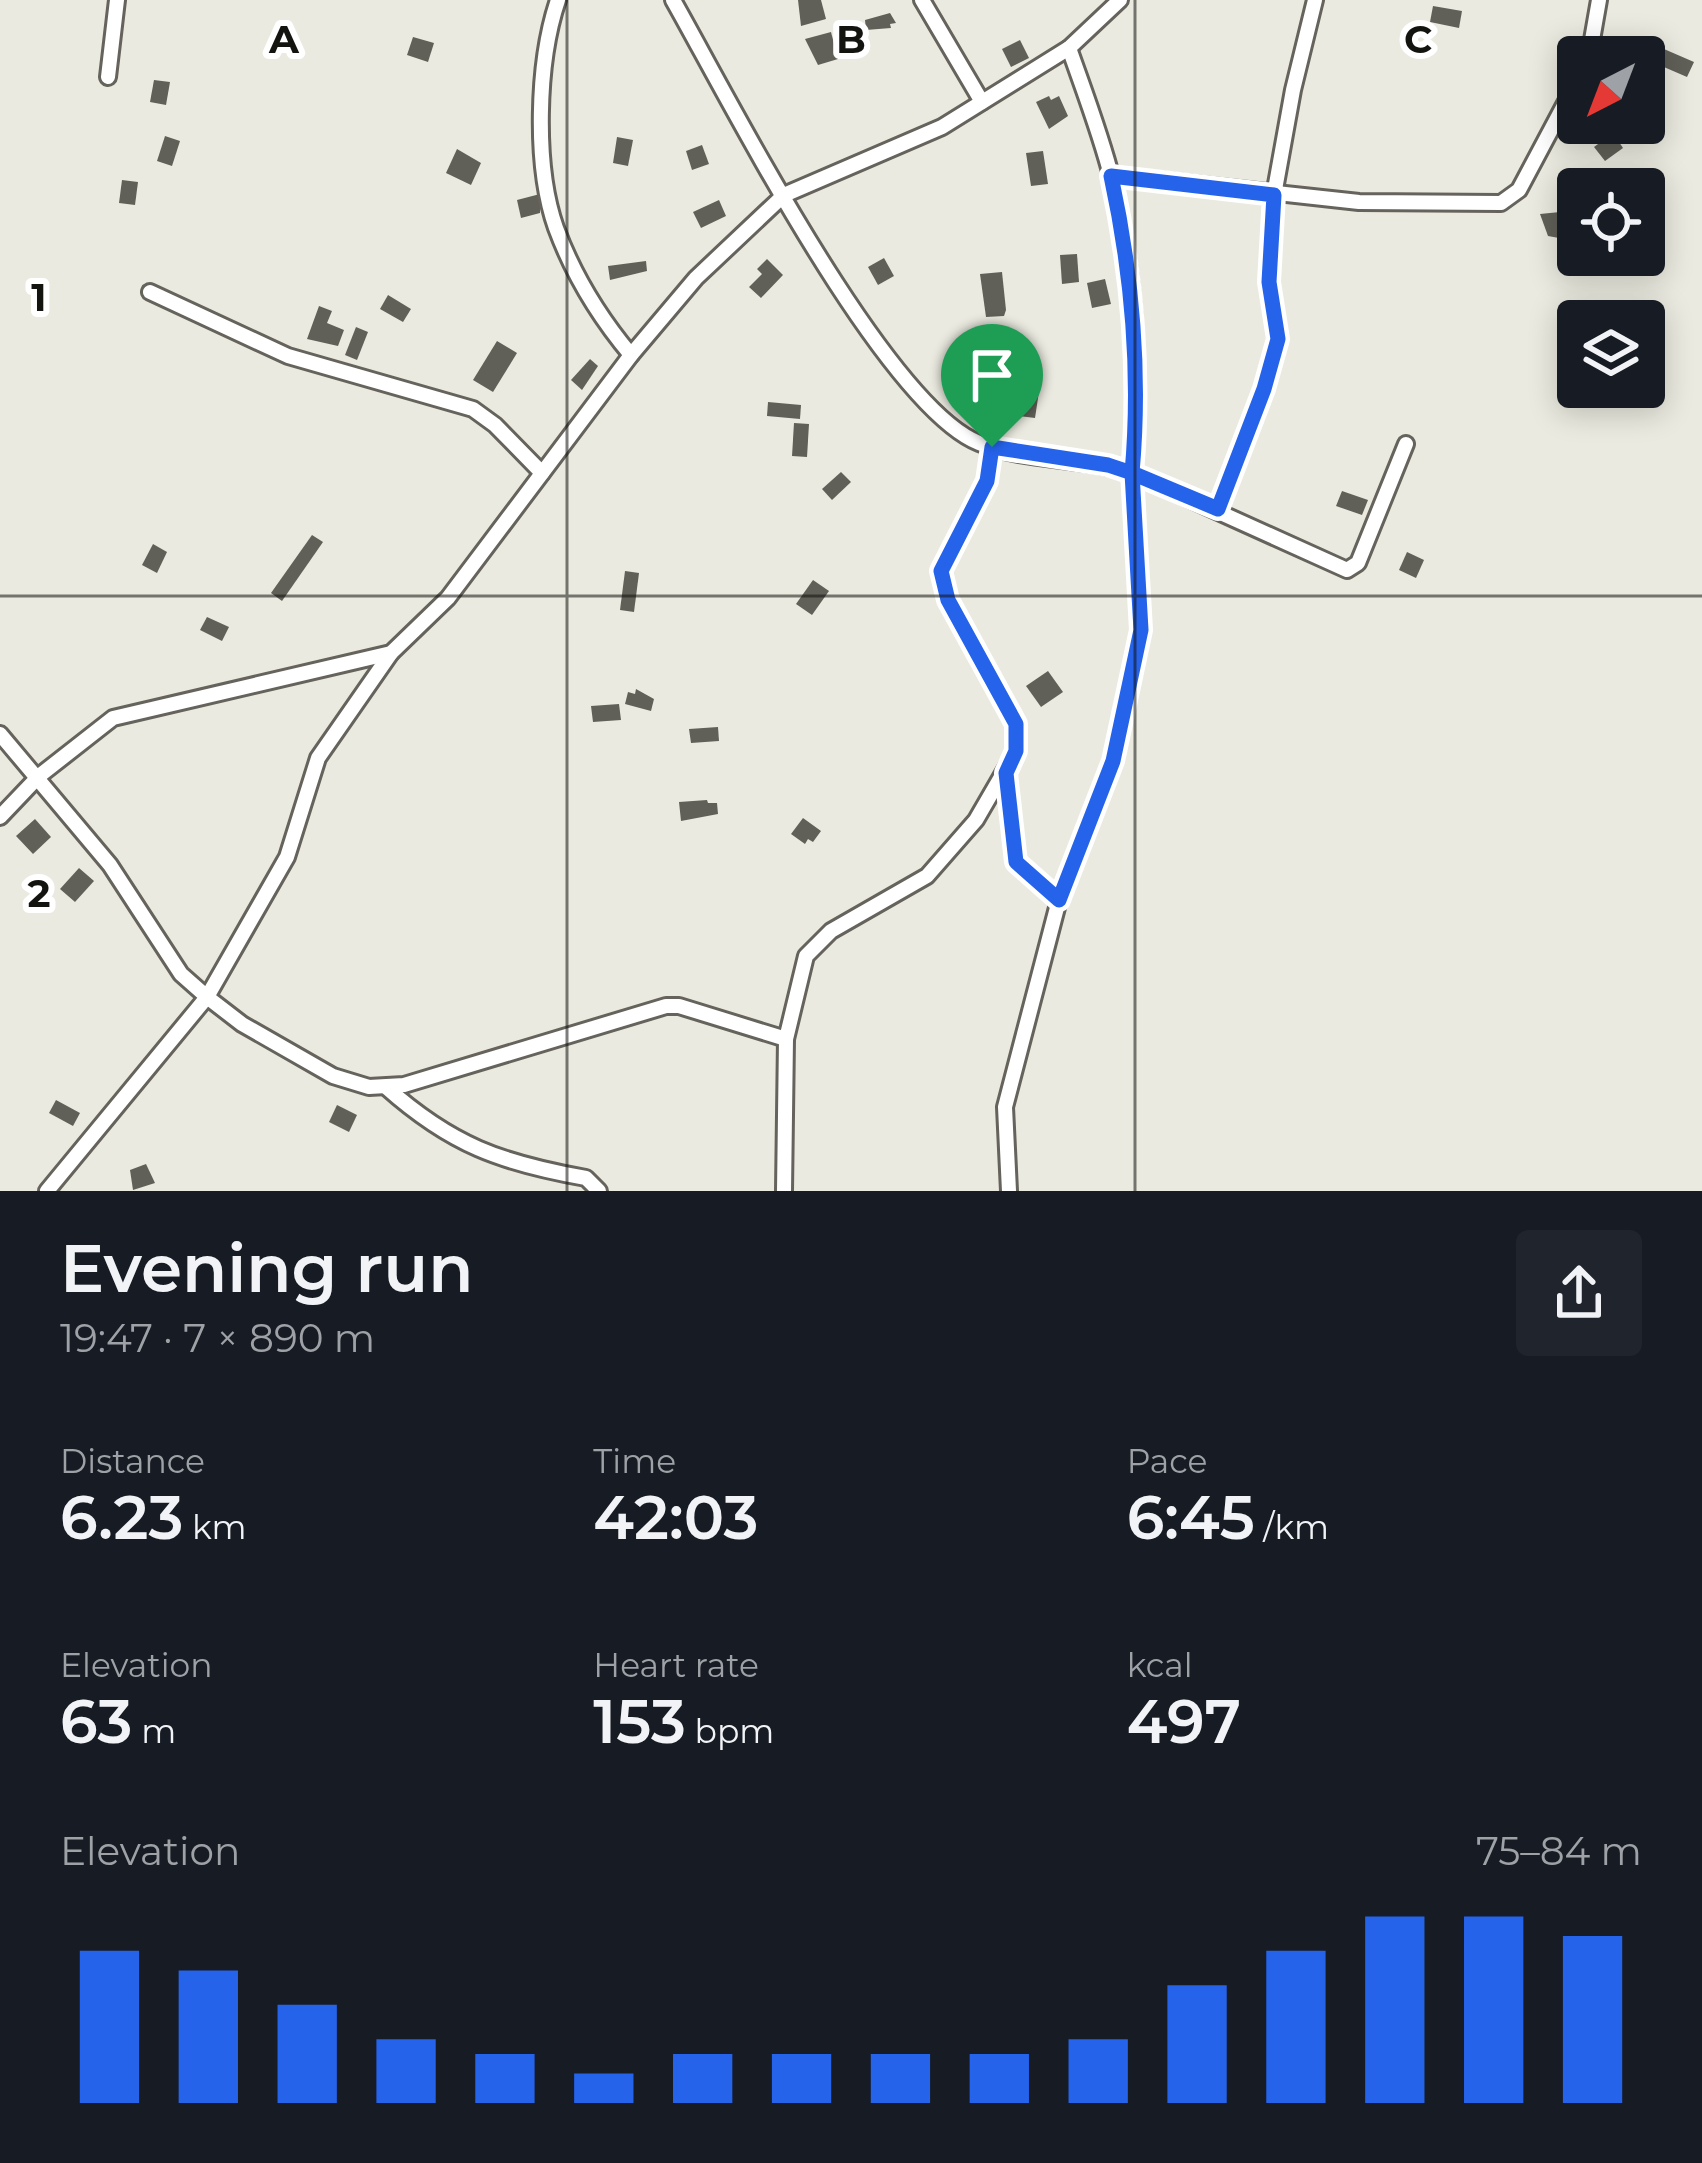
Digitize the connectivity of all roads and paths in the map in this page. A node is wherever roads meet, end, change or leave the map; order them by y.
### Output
1 (117, 0) edge
2 (558, 0) edge
3 (673, 0) edge
4 (922, 0) edge
5 (1120, 0) edge
6 (1316, 0) edge
7 (1599, 0) edge
8 (1593, 36) edge
9 (1069, 48) junction
10 (108, 77) dead end
11 (982, 102) junction
12 (1557, 117) edge
13 (1111, 176) junction
14 (784, 195) junction
15 (1274, 195) junction
16 (150, 292) dead end
17 (631, 355) junction
18 (1406, 444) dead end
19 (992, 447) junction
20 (542, 472) junction
21 (1132, 473) junction
22 (1218, 509) junction
23 (391, 653) junction
24 (0, 734) edge
25 (1006, 773) junction
26 (39, 776) junction
27 (0, 817) edge
28 (1059, 900) junction
29 (208, 997) junction
30 (786, 1040) junction
31 (386, 1087) junction
32 (46, 1191) edge
33 (599, 1191) edge
34 (784, 1191) edge
35 (1009, 1191) edge

1 - 10 street
2 - 17 street
3 - 14 street
4 - 11 street
5 - 9 street
6 - 15 street
7 - 8 street
9 - 11 street
9 - 13 street
11 - 14 street
12 - 15 street
13 - 15 street
13 - 21 street
14 - 17 street
14 - 19 street
15 - 22 street
16 - 20 street
17 - 20 street
18 - 22 street
19 - 21 street
19 - 25 street
20 - 23 street
21 - 22 street
21 - 28 street
23 - 26 street
23 - 29 street
24 - 26 street
25 - 28 street
25 - 30 street
26 - 27 street
26 - 29 street
28 - 35 street
29 - 31 street
29 - 32 street
30 - 31 street
30 - 34 street
31 - 33 street

